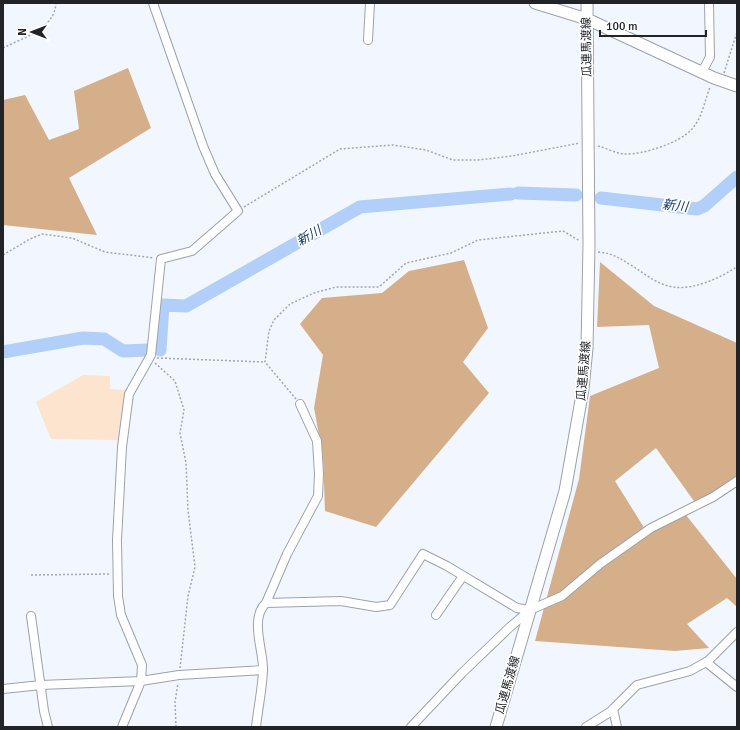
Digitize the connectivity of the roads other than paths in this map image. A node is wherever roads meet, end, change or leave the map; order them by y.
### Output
1 (153, 3) edge
2 (370, 3) edge
3 (535, 3) edge
4 (587, 3) edge
5 (709, 3) edge
6 (587, 19) junction
7 (368, 40) dead end
8 (702, 72) junction
9 (737, 86) edge
10 (300, 404) road end
11 (737, 481) edge
12 (463, 576) junction
13 (266, 603) junction
14 (530, 610) junction
15 (436, 615) dead end
16 (31, 616) dead end
17 (737, 632) edge
18 (706, 662) junction
19 (263, 670) junction
20 (141, 681) junction
21 (41, 685) junction
22 (737, 687) edge
23 (3, 689) edge
24 (613, 709) junction
25 (48, 727) edge
26 (122, 727) edge
27 (256, 727) edge
28 (411, 727) edge
29 (496, 727) edge
30 (586, 727) edge
31 (617, 727) edge

1 - 20 street
2 - 7 street
3 - 6 main road
4 - 6 main road, 瓜連馬渡線
5 - 8 street
6 - 8 main road
6 - 14 main road, 瓜連馬渡線
8 - 9 main road
10 - 13 street
11 - 14 street
12 - 13 street
12 - 14 street
12 - 15 street
13 - 19 street
14 - 28 street
14 - 29 main road, 瓜連馬渡線
16 - 21 street
17 - 18 street
18 - 22 street
18 - 24 street
19 - 20 street
19 - 27 street
20 - 21 street
20 - 26 street
21 - 23 street
21 - 25 street
24 - 30 street
24 - 31 street

